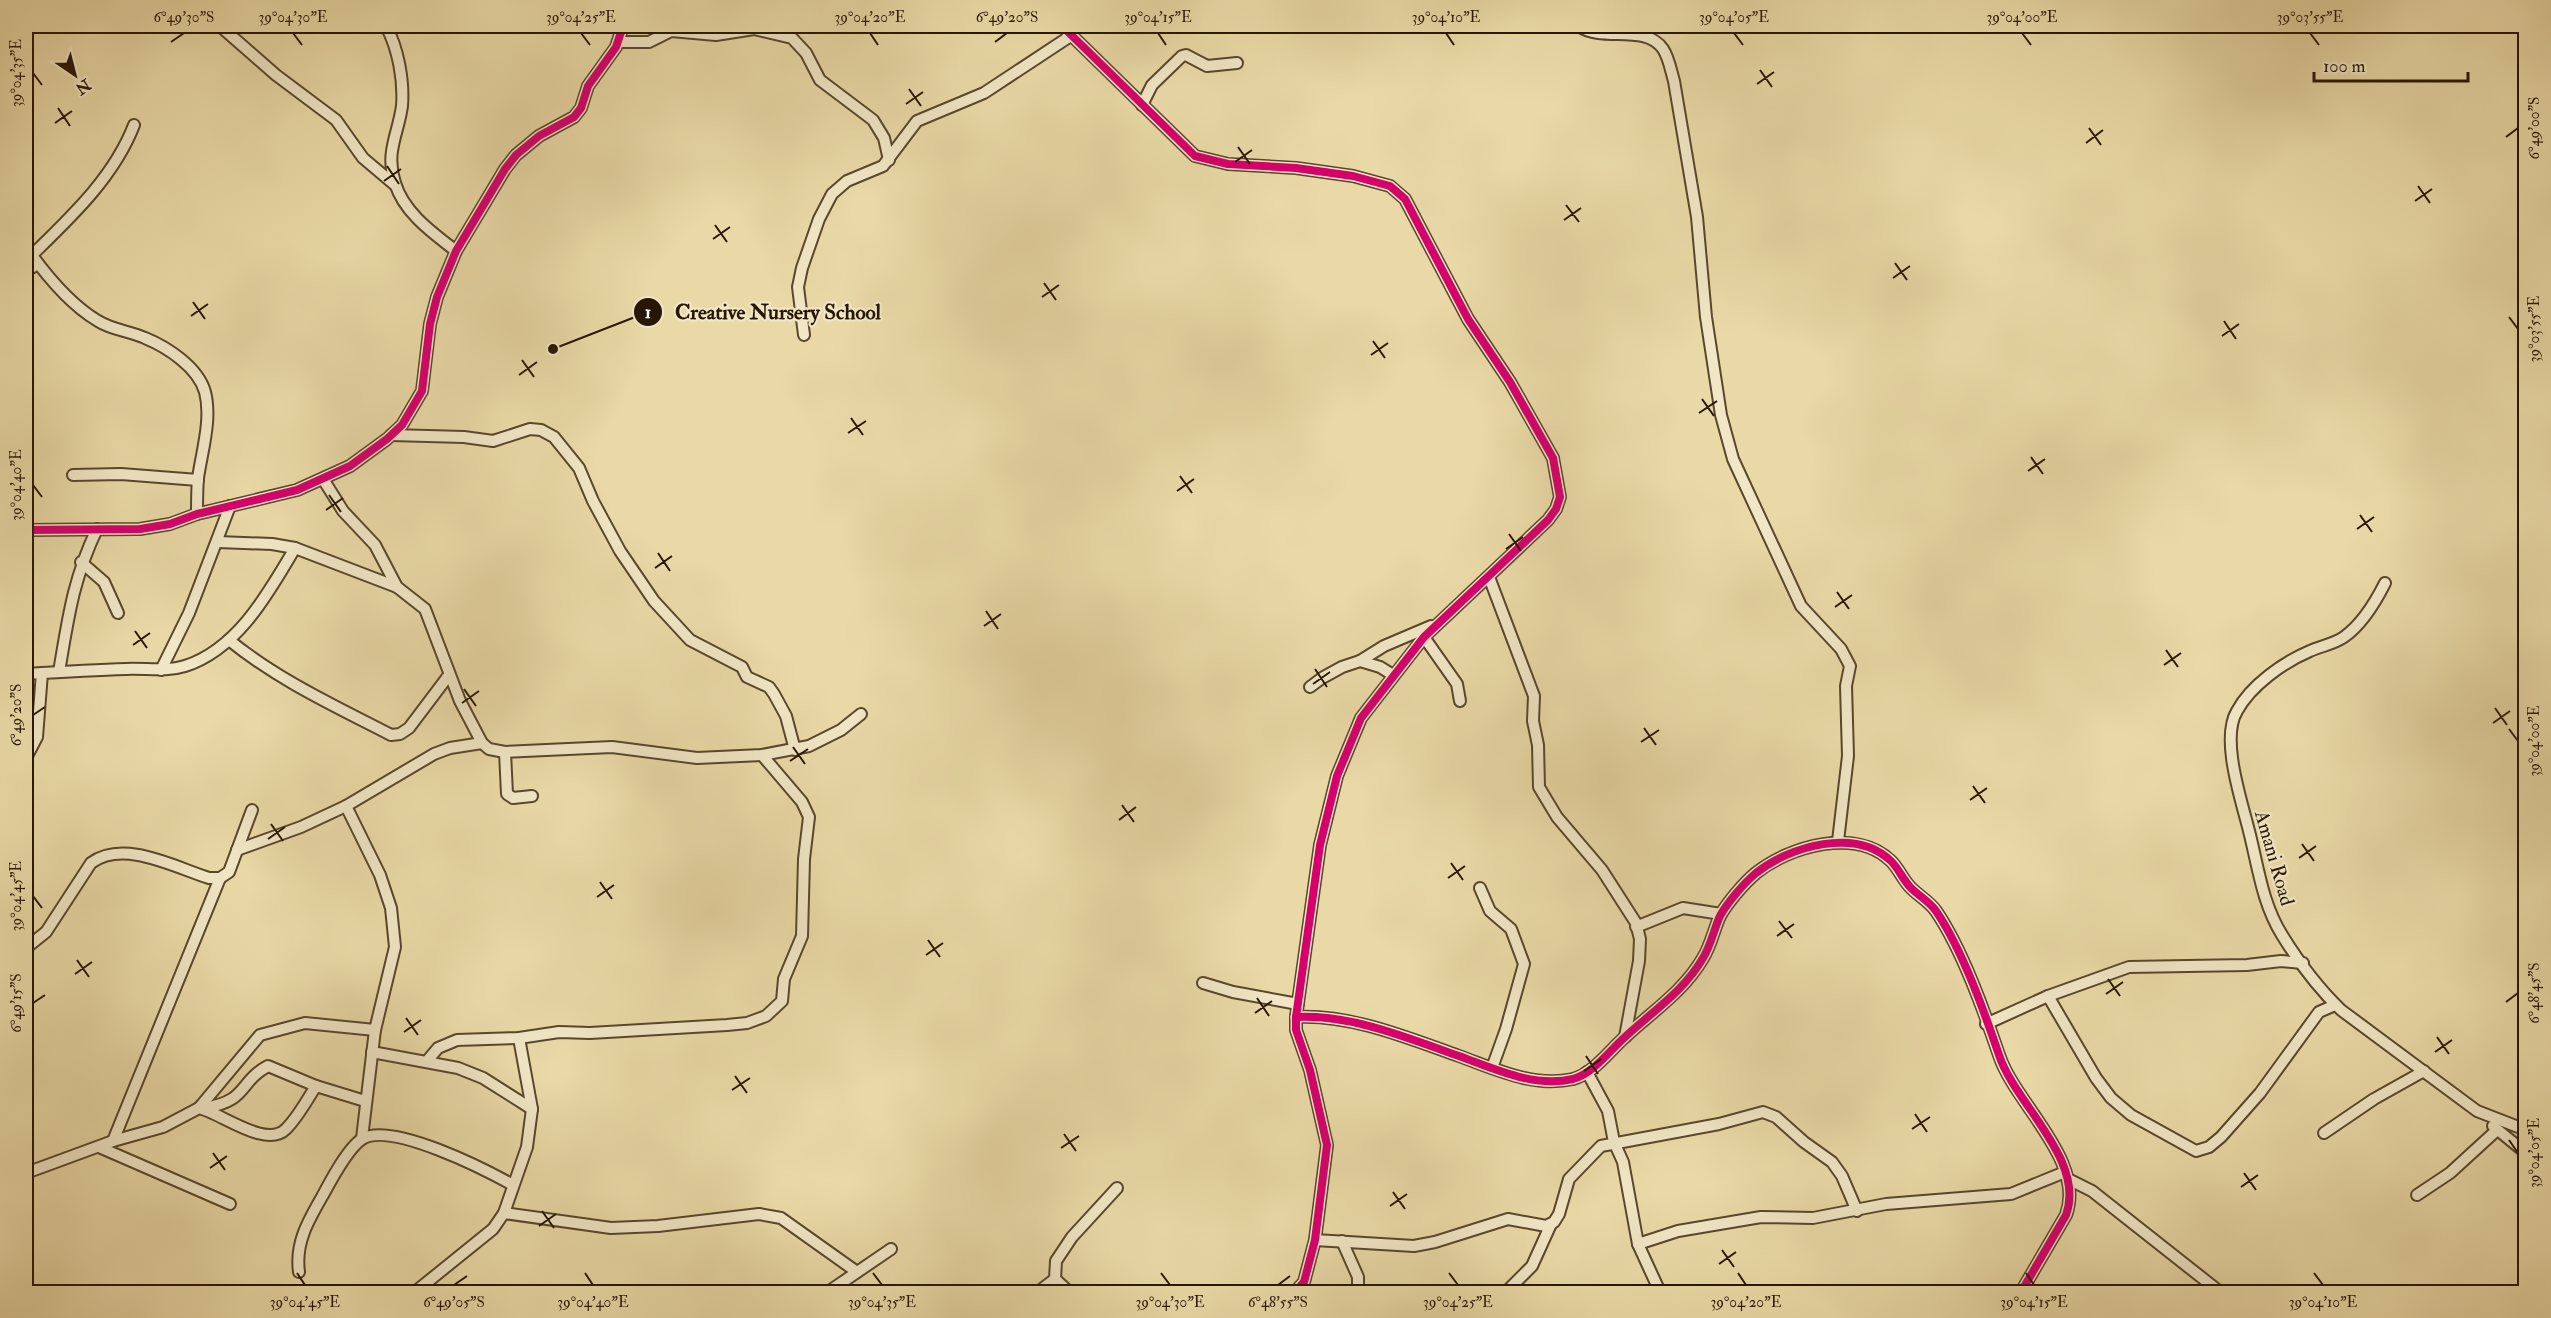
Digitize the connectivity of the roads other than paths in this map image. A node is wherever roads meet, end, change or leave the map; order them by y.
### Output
1 (220, 26) edge
2 (386, 26) edge
3 (623, 26) edge
4 (1062, 26) edge
5 (1579, 26) edge
6 (1072, 35) junction
7 (618, 42) junction
8 (1237, 63) dead end
9 (1142, 105) junction
10 (134, 125) dead end
11 (889, 160) junction
12 (395, 185) junction
13 (456, 251) junction
14 (32, 255) edge
15 (26, 271) edge
16 (804, 335) dead end
17 (391, 435) junction
18 (73, 475) dead end
19 (323, 479) junction
20 (198, 480) junction
21 (230, 506) junction
22 (197, 514) junction
23 (97, 529) junction
24 (26, 530) edge
25 (218, 542) junction
26 (295, 548) junction
27 (81, 562) junction
28 (1489, 577) junction
29 (2385, 583) dead end
30 (397, 587) junction
31 (118, 613) dead end
32 (1437, 624) junction
33 (1424, 637) junction
34 (229, 640) junction
35 (1360, 661) junction
36 (161, 670) junction
37 (59, 672) junction
38 (42, 673) junction
39 (26, 674) edge
40 (449, 675) junction
41 (1393, 675) junction
42 (1310, 687) dead end
43 (1460, 701) dead end
44 (861, 714) dead end
45 (482, 743) junction
46 (795, 750) junction
47 (506, 752) junction
48 (762, 755) junction
49 (26, 758) edge
50 (531, 796) dead end
51 (346, 806) junction
52 (252, 810) dead end
53 (1838, 841) junction
54 (237, 850) junction
55 (220, 879) junction
56 (1480, 888) dead end
57 (1721, 914) junction
58 (1636, 927) junction
59 (26, 948) edge
60 (2303, 963) junction
61 (1203, 983) dead end
62 (2048, 996) junction
63 (1298, 1004) junction
64 (2335, 1005) junction
65 (1296, 1017) junction
66 (1986, 1024) junction
67 (375, 1030) junction
68 (1625, 1037) junction
69 (519, 1038) junction
70 (372, 1052) junction
71 (427, 1061) junction
72 (1492, 1068) junction
73 (2424, 1071) junction
74 (1587, 1072) junction
75 (316, 1086) junction
76 (365, 1101) junction
77 (201, 1108) junction
78 (532, 1109) junction
79 (2477, 1111) junction
80 (2498, 1130) junction
81 (2526, 1130) edge
82 (2324, 1133) dead end
83 (362, 1138) junction
84 (113, 1141) junction
85 (1614, 1142) junction
86 (99, 1147) junction
87 (2525, 1154) edge
88 (26, 1173) edge
89 (2067, 1176) junction
90 (513, 1185) junction
91 (1116, 1188) dead end
92 (2417, 1195) dead end
93 (230, 1204) dead end
94 (1857, 1211) junction
95 (504, 1213) junction
96 (1551, 1224) junction
97 (1315, 1240) junction
98 (1342, 1241) junction
99 (1638, 1244) junction
100 (891, 1249) dead end
101 (299, 1272) dead end
102 (857, 1272) junction
103 (1055, 1279) junction
104 (415, 1293) edge
105 (828, 1293) edge
106 (1038, 1293) edge
107 (1069, 1293) edge
108 (1295, 1293) edge
109 (1358, 1293) edge
110 (1506, 1293) edge
111 (1660, 1293) edge
112 (2021, 1293) edge
113 (2220, 1293) edge

1 - 12 street
2 - 12 street
3 - 7 street
4 - 6 street
5 - 53 street
6 - 9 street
6 - 11 street
7 - 11 street
7 - 13 street
8 - 9 street
9 - 28 street
10 - 14 street
11 - 16 street
12 - 13 street
13 - 17 street
14 - 15 street
14 - 20 street
17 - 19 street
17 - 46 street
18 - 20 street
19 - 21 street
19 - 30 street
20 - 22 street
21 - 22 street
21 - 25 street
22 - 23 street
23 - 24 street
23 - 27 street
25 - 26 street
25 - 36 street
26 - 30 street
26 - 34 street
27 - 31 street
27 - 37 street
28 - 32 street
28 - 58 street
29 - 60 street, Amani Road
30 - 40 street
32 - 33 street
32 - 35 street
33 - 41 street
33 - 43 street
34 - 36 street
34 - 40 street
35 - 41 street
35 - 42 street
36 - 37 street
37 - 38 street
38 - 39 street
38 - 49 street
40 - 45 street
41 - 63 street
44 - 46 street
45 - 47 street
45 - 51 street
46 - 48 street
47 - 48 street
47 - 50 street
48 - 69 street
51 - 54 street
51 - 67 street
52 - 54 street
53 - 57 street
53 - 66 street
54 - 55 street
55 - 59 street
55 - 84 street
56 - 72 street
57 - 58 street
57 - 68 street
58 - 68 street
60 - 62 street
60 - 64 street, Amani Road
61 - 63 street
62 - 64 street
62 - 66 street
63 - 65 street
64 - 73 street, Amani Road
65 - 72 street
65 - 97 street
66 - 89 street
67 - 70 street
67 - 77 street
68 - 74 street
69 - 71 street
69 - 78 street
70 - 71 street
70 - 76 street
71 - 78 street
72 - 74 street
73 - 79 street, Amani Road
73 - 82 street
74 - 85 street
75 - 76 street
75 - 77 street
75 - 77 street
76 - 83 street
77 - 84 street
78 - 90 street
79 - 80 street
79 - 81 street, Amani Road
80 - 87 street
80 - 92 street
83 - 90 street
83 - 101 street
84 - 86 street
85 - 94 street
85 - 96 street
85 - 99 street
86 - 88 street
86 - 93 street
89 - 94 street
89 - 112 street
89 - 113 street
90 - 95 street
91 - 103 street
94 - 99 street
95 - 102 street
95 - 104 street
96 - 98 street
96 - 110 street
97 - 98 street
97 - 108 street
98 - 109 street
99 - 111 street
100 - 102 street
102 - 105 street
103 - 106 street
103 - 107 street

